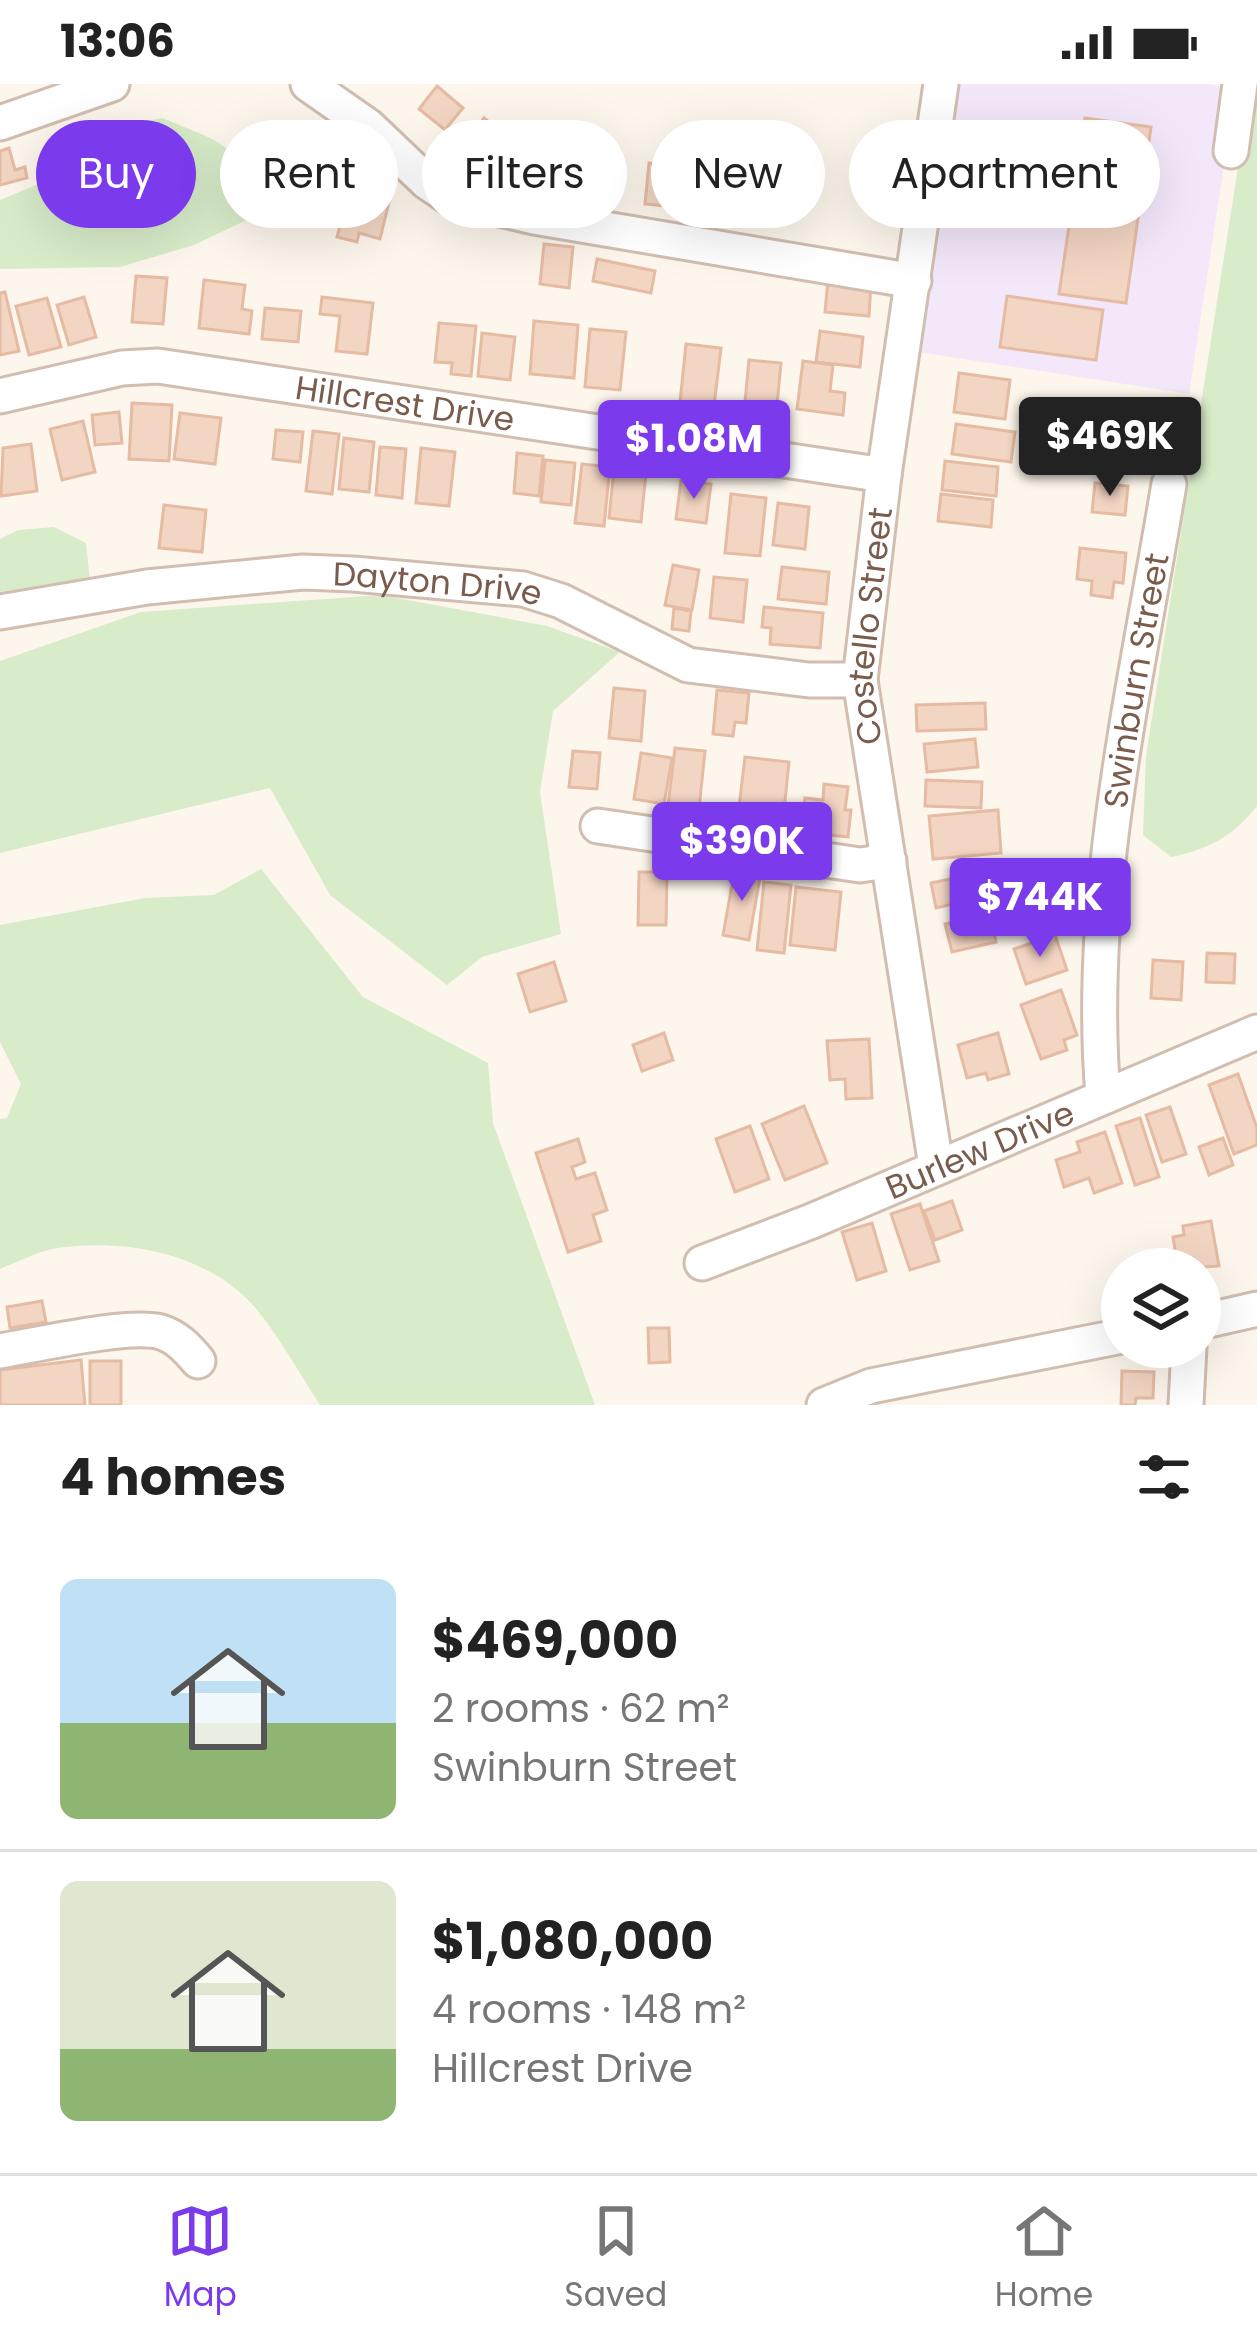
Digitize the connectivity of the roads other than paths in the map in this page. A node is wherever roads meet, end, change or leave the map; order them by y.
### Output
1 (112, 84) edge
2 (308, 84) edge
3 (941, 84) edge
4 (1240, 84) edge
5 (0, 123) edge
6 (1231, 151) dead end
7 (914, 281) junction
8 (0, 396) edge
9 (884, 475) junction
10 (1169, 484) dead end
11 (0, 613) edge
12 (860, 680) junction
13 (598, 826) dead end
14 (889, 861) junction
15 (1257, 1032) edge
16 (1103, 1095) junction
17 (936, 1166) junction
18 (702, 1263) dead end
19 (1257, 1310) edge
20 (1221, 1318) edge
21 (1101, 1340) edge
22 (0, 1351) edge
23 (198, 1361) dead end
24 (1188, 1368) edge
25 (824, 1405) edge
26 (1186, 1405) edge

1 - 5 street
2 - 7 street
3 - 7 street, Costello Street
4 - 6 street
7 - 9 street, Costello Street
8 - 9 street, Hillcrest Drive
9 - 12 street, Costello Street
10 - 16 street, Swinburn Street
11 - 12 street, Dayton Drive
12 - 14 street, Costello Street
13 - 14 street
14 - 17 street, Costello Street
15 - 16 street, Burlew Drive
16 - 17 street, Burlew Drive
17 - 18 street, Burlew Drive
19 - 20 street
21 - 25 street
22 - 23 street
24 - 26 street

